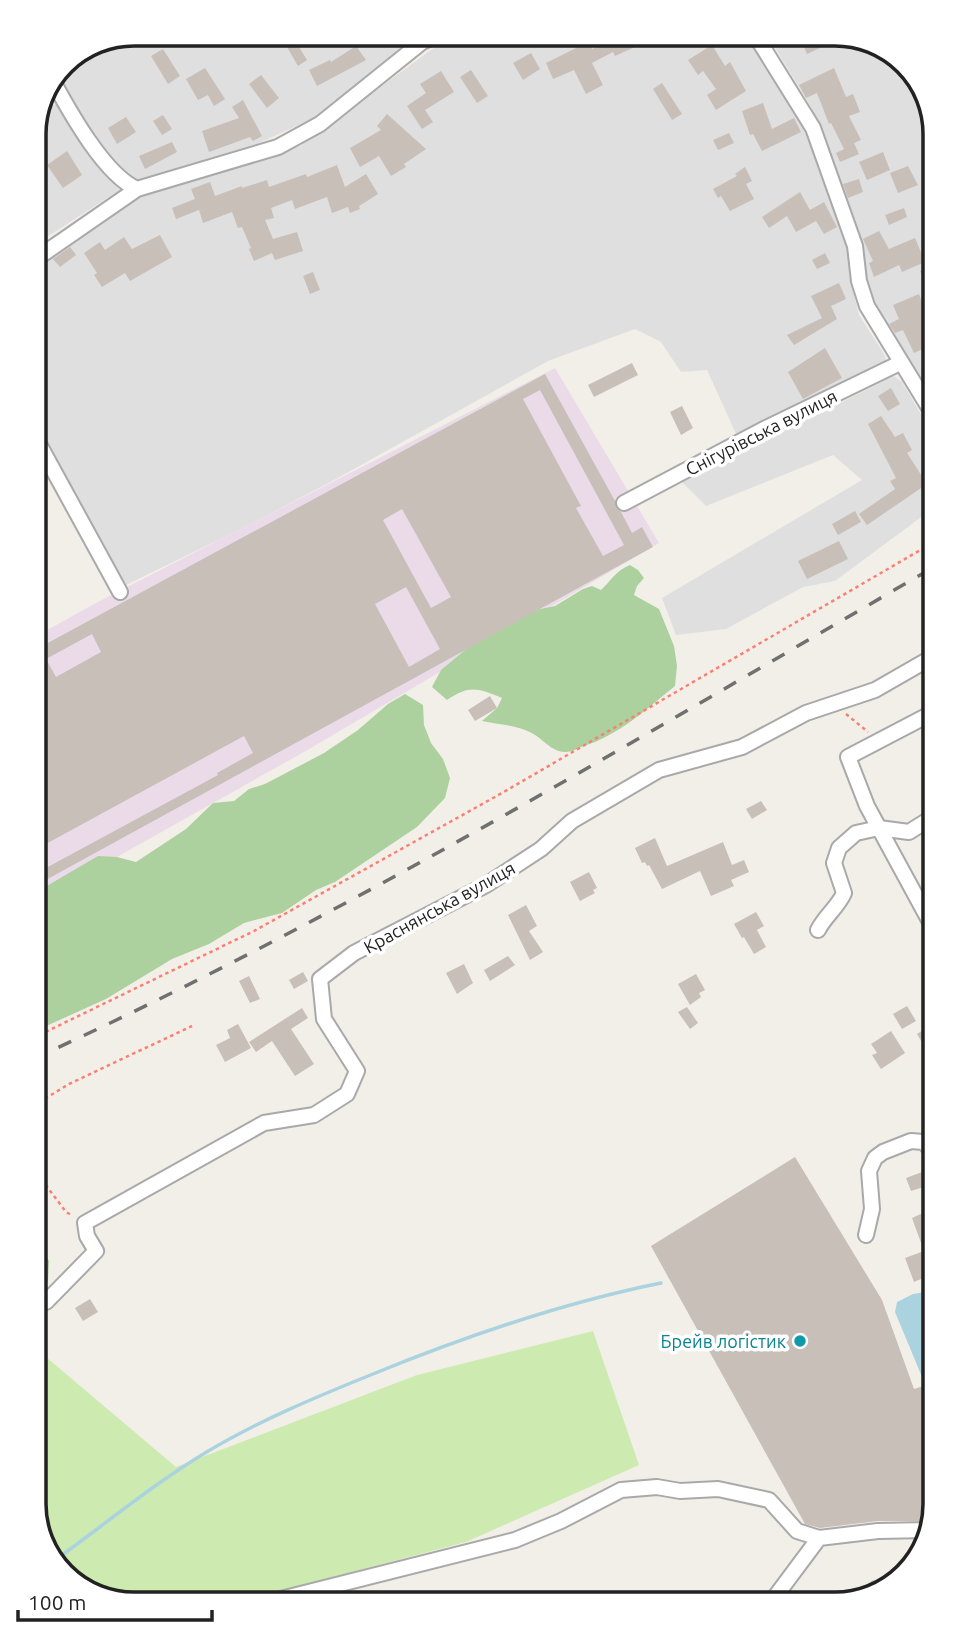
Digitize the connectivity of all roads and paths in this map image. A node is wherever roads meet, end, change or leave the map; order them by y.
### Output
1 (416, 46) edge
2 (762, 46) edge
3 (58, 89) edge
4 (137, 189) junction
5 (46, 252) edge
6 (900, 363) junction
7 (923, 399) edge
8 (46, 457) edge
9 (624, 503) dead end
10 (923, 549) edge
11 (120, 592) dead end
12 (923, 662) edge
13 (834, 704) junction
14 (923, 717) edge
15 (878, 741) junction
16 (923, 823) edge
17 (879, 828) junction
18 (923, 909) edge
19 (818, 930) dead end
20 (192, 1027) dead end
21 (46, 1032) edge
22 (46, 1098) edge
23 (923, 1142) edge
24 (46, 1186) edge
25 (85, 1223) junction
26 (866, 1235) dead end
27 (46, 1302) dead end
28 (920, 1530) edge
29 (819, 1538) junction
30 (308, 1592) edge
31 (779, 1592) edge

1 - 4 street
2 - 6 street
3 - 4 street
4 - 5 street
6 - 7 street
6 - 9 street, Снігурівська вулиця
8 - 11 street
10 - 21 path
12 - 13 street, Краснянська вулиця
13 - 15 path
13 - 25 street, Краснянська вулиця
14 - 15 street
15 - 17 street
16 - 17 street
17 - 18 street
17 - 19 street
20 - 22 path
23 - 26 street
24 - 25 path
25 - 27 street
28 - 29 street
29 - 30 street
29 - 31 street

